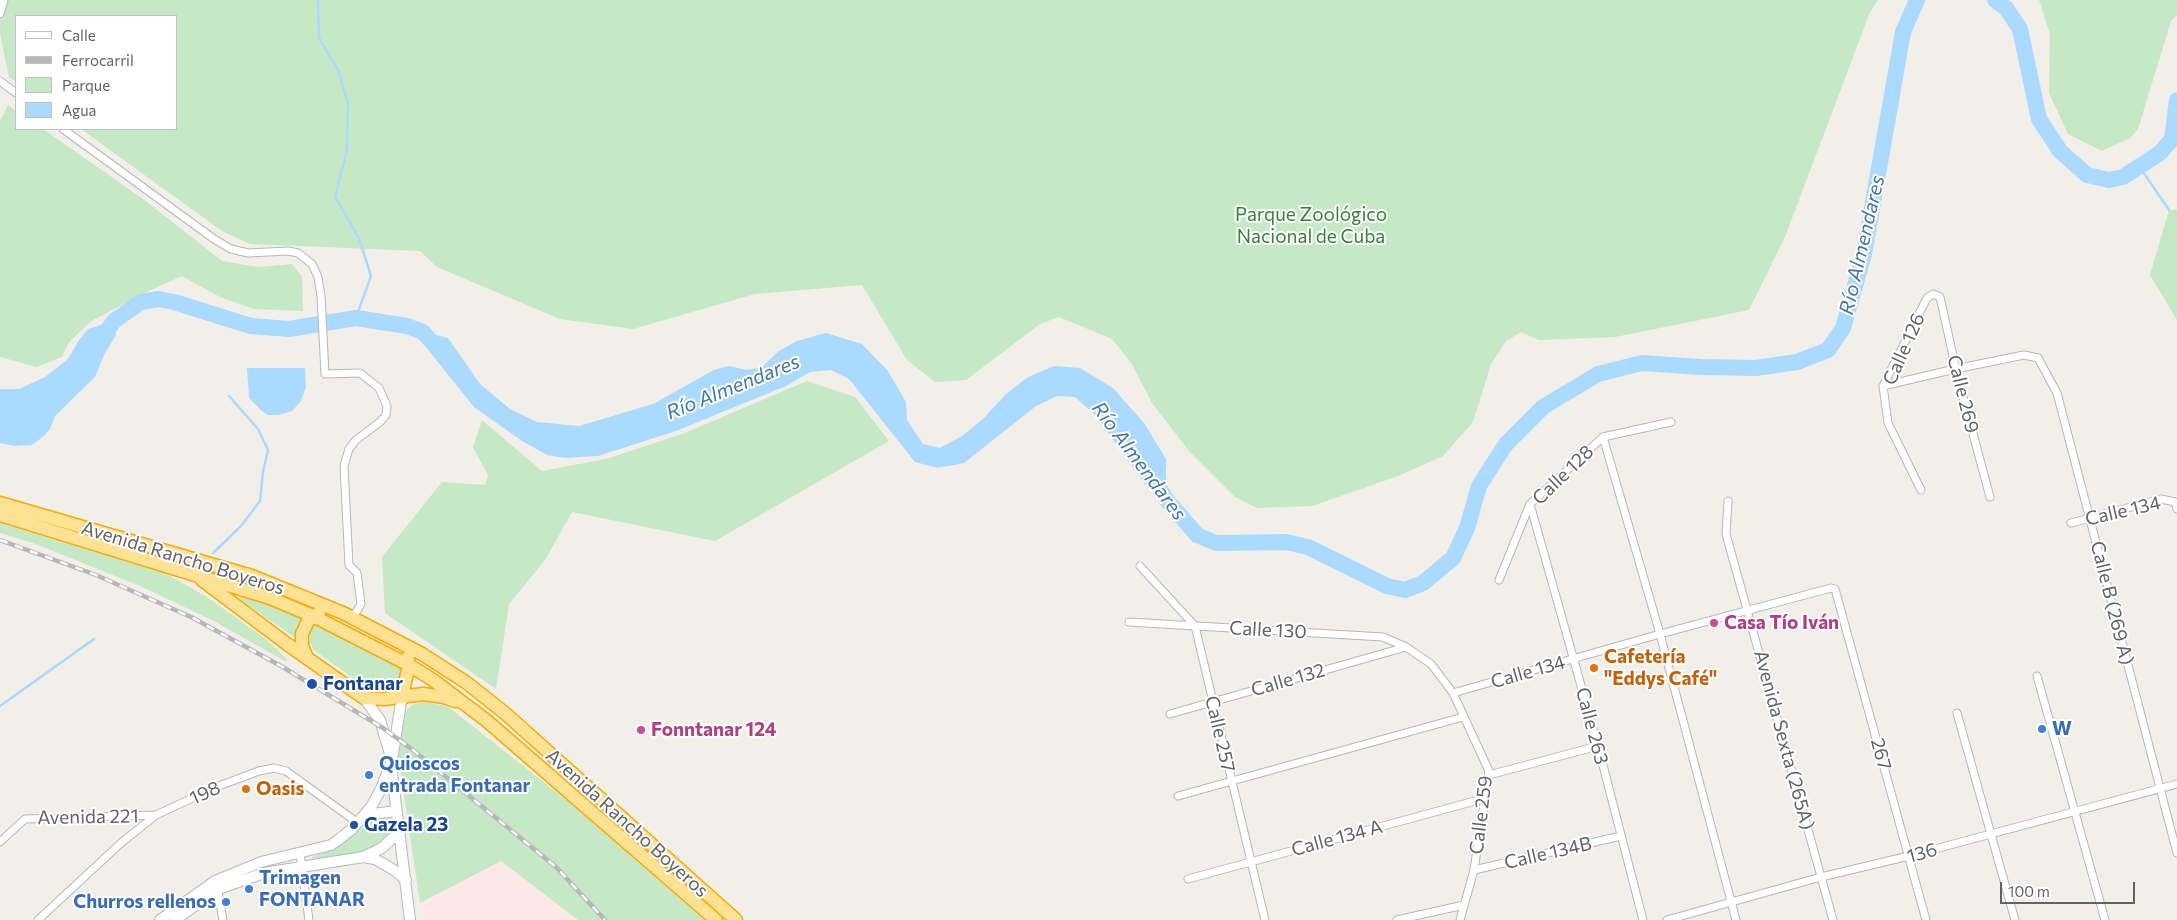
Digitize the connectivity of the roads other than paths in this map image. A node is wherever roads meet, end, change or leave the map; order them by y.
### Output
1 (4, 0) edge
2 (0, 14) edge
3 (0, 81) edge
4 (15, 92) edge
5 (64, 130) edge
6 (1933, 294) joint
7 (1955, 368) junction
8 (1883, 386) junction
9 (1671, 422) dead end
10 (1603, 437) junction
11 (1921, 490) dead end
12 (1990, 498) dead end
13 (1728, 501) dead end
14 (0, 503) edge
15 (1530, 504) junction
16 (2176, 505) edge
17 (0, 515) edge
18 (2090, 518) junction
19 (2072, 523) dead end
20 (1140, 566) dead end
21 (172, 567) junction
22 (1499, 580) dead end
23 (1835, 589) joint
24 (1748, 610) junction
25 (348, 615) junction
26 (313, 616) junction
27 (1129, 622) dead end
28 (1194, 626) junction
29 (1660, 634) junction
30 (402, 644) junction
31 (1406, 647) junction
32 (307, 658) junction
33 (1574, 658) junction
34 (409, 665) junction
35 (2038, 676) dead end
36 (1453, 693) junction
37 (402, 696) junction
38 (364, 698) junction
39 (1213, 702) junction
40 (472, 710) junction
41 (1957, 713) dead end
42 (1170, 714) dead end
43 (1462, 717) junction
44 (1598, 746) junction
45 (392, 760) junction
46 (1489, 775) junction
47 (1232, 781) junction
48 (2177, 784) edge
49 (2160, 789) junction
50 (1178, 796) dead end
51 (1486, 798) junction
52 (396, 811) junction
53 (2075, 811) junction
54 (156, 815) junction
55 (361, 819) junction
56 (399, 832) junction
57 (1992, 834) junction
58 (1621, 836) junction
59 (0, 842) edge
60 (2177, 853) edge
61 (300, 854) junction
62 (1909, 856) junction
63 (363, 857) junction
64 (1251, 861) junction
65 (302, 867) junction
66 (1474, 870) junction
67 (1821, 877) junction
68 (1188, 879) dead end
69 (406, 880) junction
70 (217, 885) junction
71 (1731, 901) junction
72 (1464, 905) junction
73 (38, 920) edge
74 (160, 920) edge
75 (175, 920) edge
76 (223, 920) edge
77 (309, 920) edge
78 (410, 920) edge
79 (716, 920) edge
80 (736, 920) edge
81 (1265, 920) edge
82 (1396, 920) edge
83 (1460, 920) edge
84 (1643, 920) edge
85 (1667, 920) edge
86 (1736, 920) edge
87 (1833, 920) edge
88 (1926, 920) edge
89 (2015, 920) edge
90 (2106, 920) edge

1 - 2 street
3 - 4 street
5 - 25 street
6 - 7 street, Calle 269
6 - 8 street, Calle 126
7 - 8 street
7 - 12 street, Calle 269
7 - 18 street, Calle B (269 A)
8 - 11 street, Calle 126
9 - 10 street, Calle 128
10 - 15 street, Calle 128
10 - 29 street
13 - 24 street, Avenida Sexta (265A)
14 - 25 highway, Avenida Rancho Boyeros
15 - 22 street, Calle 128
15 - 33 street, Calle 263
16 - 18 street, Calle 134
17 - 21 highway, Avenida Rancho Boyeros
18 - 19 street, Calle 134
18 - 49 street, Calle B (269 A)
20 - 28 street, Calle 257
21 - 26 highway, Avenida Rancho Boyeros
21 - 32 highway
23 - 24 street, Calle 134
23 - 62 street, 267
24 - 29 street, Calle 134
24 - 67 street, Avenida Sexta (265A)
25 - 26 highway
25 - 30 highway, Avenida Rancho Boyeros
26 - 32 highway
26 - 34 highway, Avenida Rancho Boyeros
27 - 28 street, Calle 130
28 - 31 street, Calle 130
28 - 39 street, Calle 257
29 - 33 street, Calle 134
29 - 71 street
30 - 34 highway
30 - 80 highway, Avenida Rancho Boyeros
31 - 36 street, Calle 259
31 - 39 street, Calle 132
32 - 38 highway
33 - 36 street, Calle 134
33 - 44 street, Calle 263
34 - 37 highway
34 - 40 highway, Avenida Rancho Boyeros
35 - 53 street
36 - 43 street, Calle 259
37 - 38 highway
37 - 40 highway
37 - 45 street
38 - 45 street
39 - 42 street, Calle 132
39 - 47 street, Calle 257
40 - 79 highway, Avenida Rancho Boyeros
41 - 57 street
43 - 46 street, Calle 259
43 - 47 street
44 - 46 street
44 - 58 street, Calle 263
45 - 52 street
45 - 55 street
46 - 51 street, Calle 259
47 - 50 street
47 - 64 street, Calle 257
48 - 49 street, 136
49 - 53 street, 136
49 - 60 street, Calle B (269 A)
51 - 64 street, Calle 134 A
51 - 66 street, Calle 259
52 - 55 street
52 - 56 street
53 - 57 street, 136
53 - 90 street
54 - 55 street, 198
54 - 59 street, Avenida 221
54 - 73 street
55 - 61 street
56 - 63 street
56 - 69 street
57 - 62 street, 136
57 - 89 street
58 - 66 street, Calle 134B
58 - 84 street, Calle 263
61 - 65 street
61 - 70 street
62 - 67 street, 136
62 - 88 street, 267
63 - 65 street
63 - 69 street
64 - 68 street, Calle 134 A
64 - 81 street, Calle 257
65 - 70 street
65 - 77 street
66 - 72 street, Calle 259
67 - 71 street, 136
67 - 87 street, Avenida Sexta (265A)
69 - 78 street
70 - 74 street
70 - 75 street
70 - 76 street
71 - 85 street, 136
71 - 86 street
72 - 82 street
72 - 83 street, Calle 259

